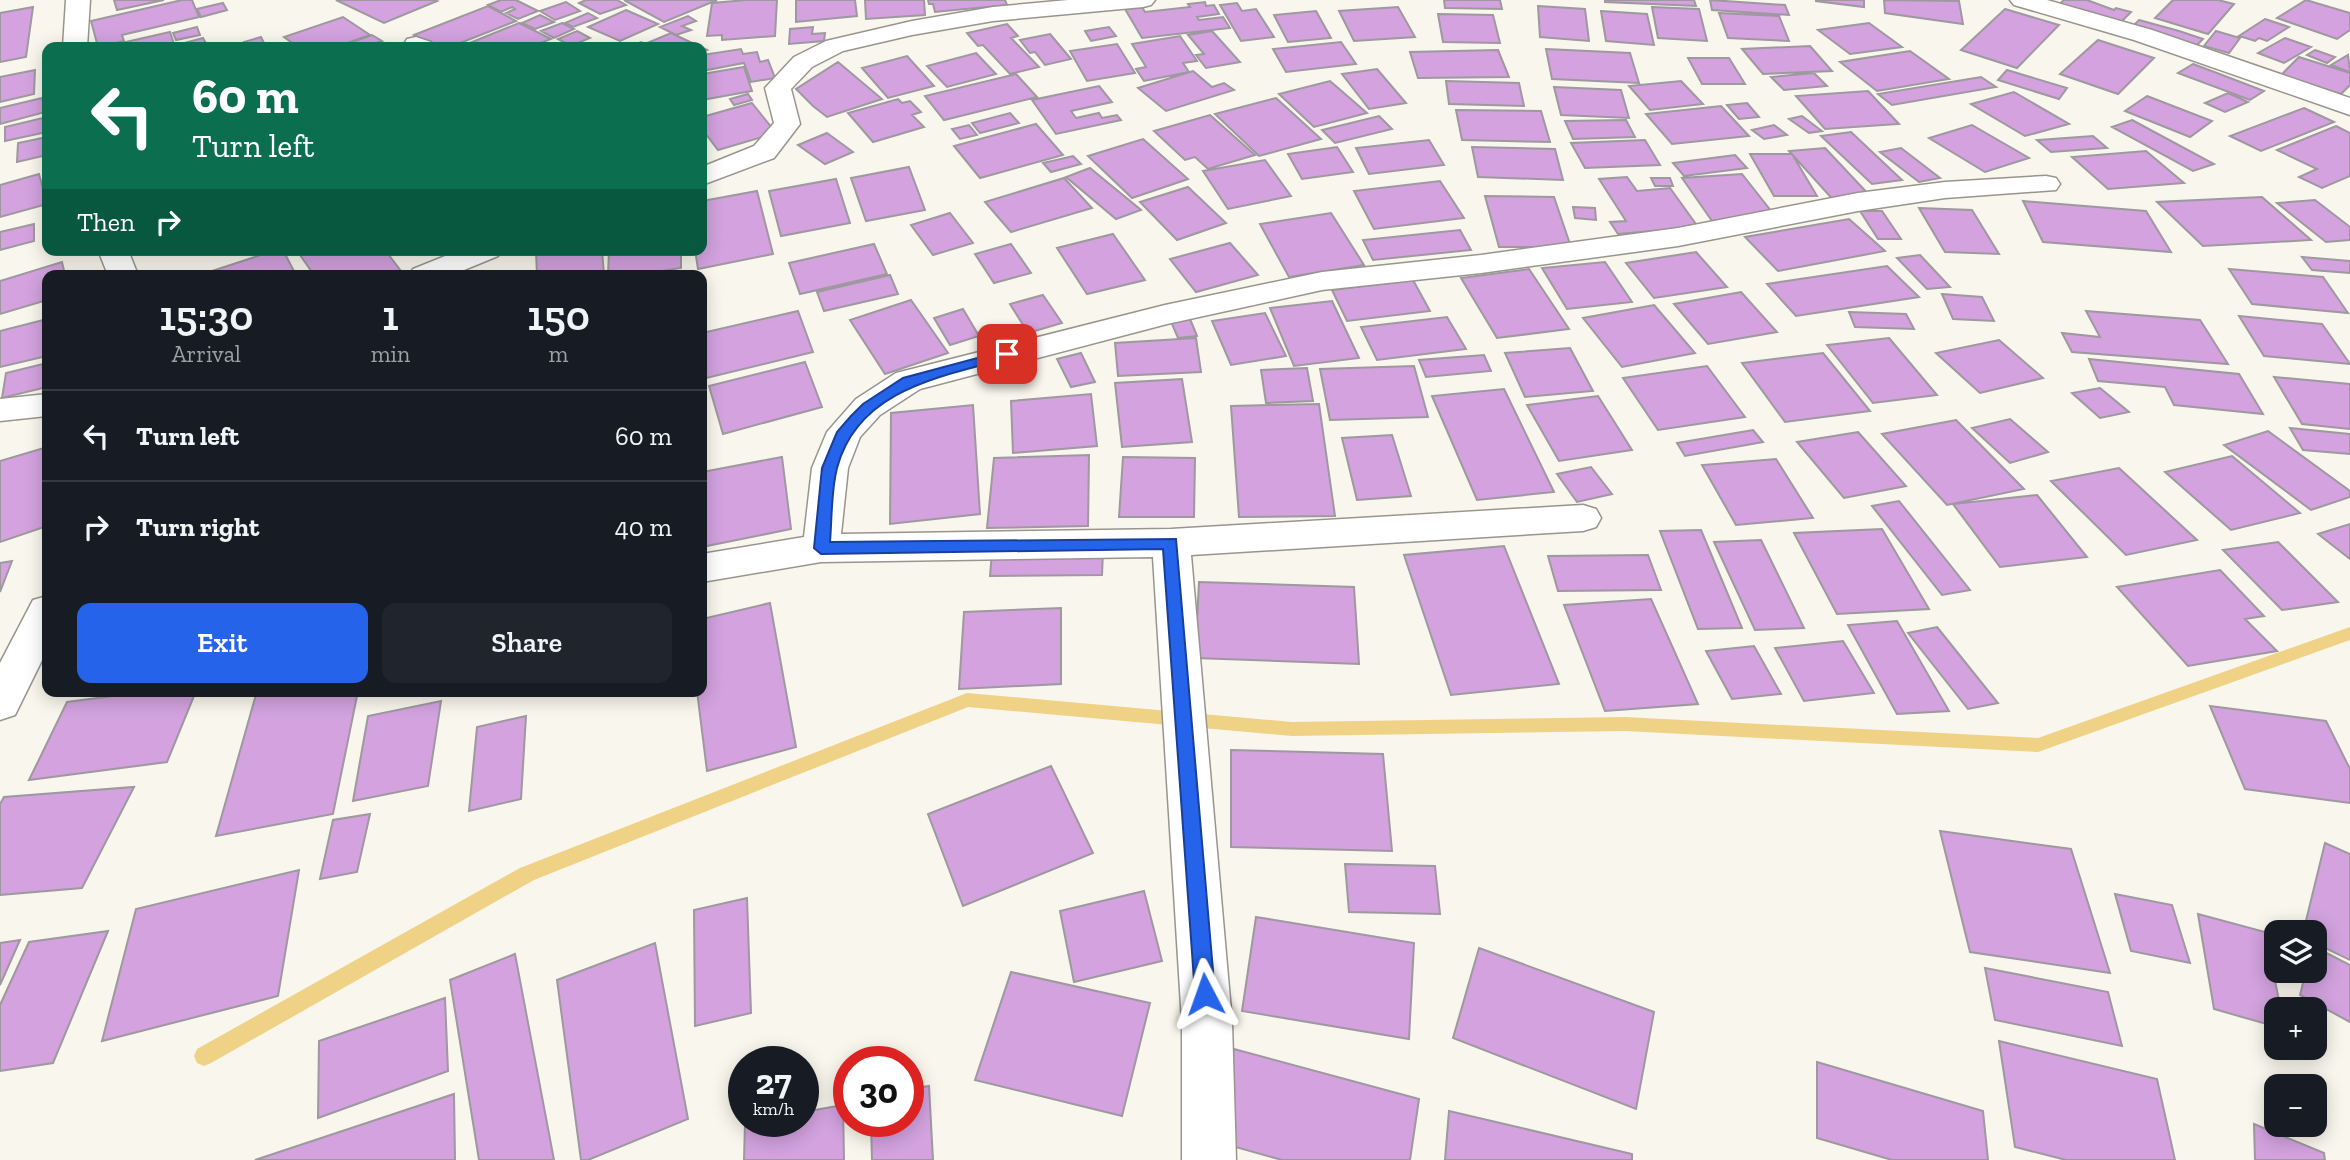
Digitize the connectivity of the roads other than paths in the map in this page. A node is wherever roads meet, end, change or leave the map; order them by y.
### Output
1 (78, 0) edge
2 (1143, 0) edge
3 (2022, 0) edge
4 (75, 42) edge
5 (2350, 107) edge
6 (707, 175) edge
7 (2046, 184) dead end
8 (472, 256) edge
9 (437, 270) edge
10 (42, 406) edge
11 (0, 410) edge
12 (1583, 518) dead end
13 (1171, 543) junction
14 (821, 548) junction
15 (707, 567) edge
16 (42, 625) edge
17 (22, 680) edge
18 (1209, 1160) edge

1 - 4 street
2 - 6 street
3 - 5 street
7 - 14 street
8 - 9 street
10 - 11 street
12 - 13 street
13 - 14 street
13 - 18 street
14 - 15 street
16 - 17 street

